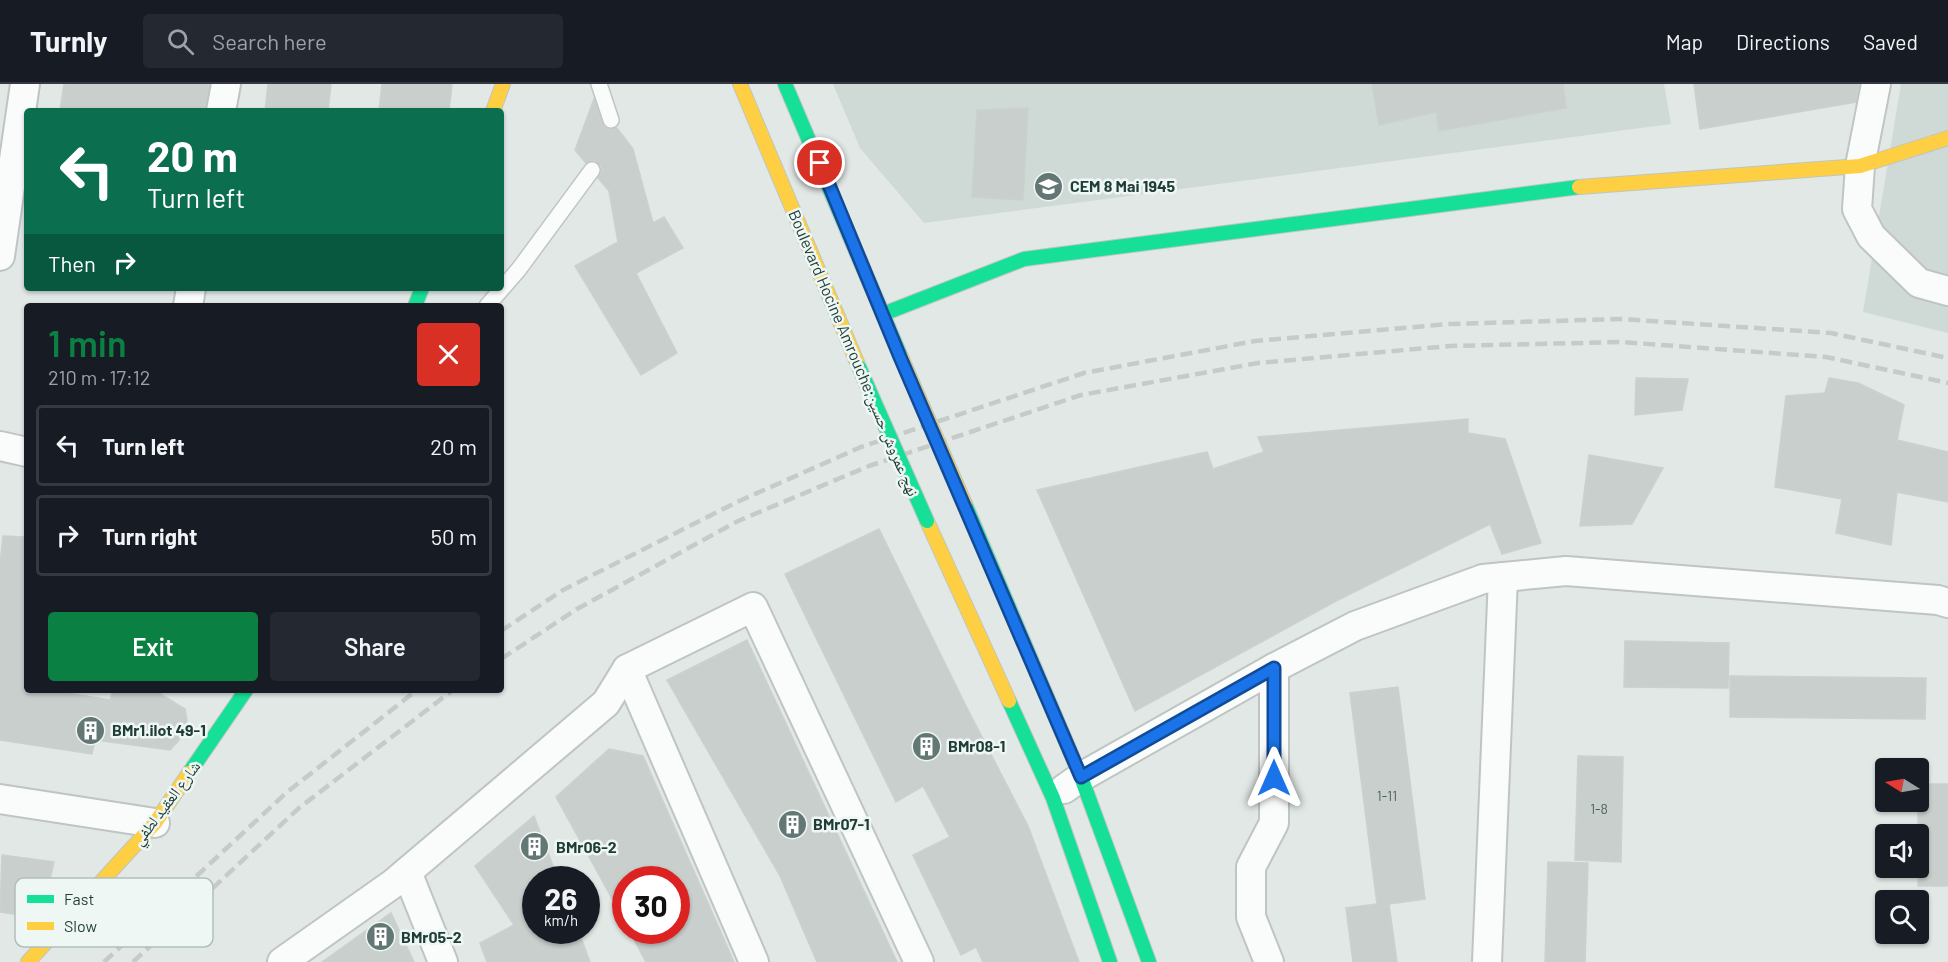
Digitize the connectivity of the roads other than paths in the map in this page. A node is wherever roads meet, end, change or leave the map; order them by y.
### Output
1 (25, 84) edge
2 (226, 84) edge
3 (503, 84) edge
4 (599, 84) edge
5 (740, 84) edge
6 (785, 84) edge
7 (1876, 84) edge
8 (222, 108) edge
9 (494, 108) edge
10 (611, 120) dead end
11 (1948, 138) edge
12 (1860, 166) junction
13 (592, 171) dead end
14 (0, 256) edge
15 (504, 286) edge
16 (500, 291) edge
17 (1948, 291) edge
18 (490, 303) edge
19 (883, 314) junction
20 (0, 446) edge
21 (24, 451) edge
22 (1503, 577) junction
23 (1948, 603) edge
24 (1274, 668) junction
25 (627, 669) junction
26 (244, 693) edge
27 (1081, 777) junction
28 (1053, 798) junction
29 (0, 799) edge
30 (154, 823) junction
31 (407, 872) junction
32 (104, 878) edge
33 (42, 947) edge
34 (28, 962) edge
35 (282, 962) edge
36 (443, 962) edge
37 (754, 962) edge
38 (920, 962) edge
39 (1110, 962) edge
40 (1149, 962) edge
41 (1269, 962) edge
42 (1486, 962) edge

1 - 14 street
2 - 8 street
3 - 9 main road
4 - 10 lane
5 - 28 main road, Boulevard Hocine Amrouche;نهج عمروش حسين, bridge
6 - 19 main road
7 - 12 street
11 - 12 main road
12 - 17 street
12 - 19 main road
13 - 15 lane
16 - 18 lane
19 - 27 main road, bridge
20 - 21 street
22 - 23 street
22 - 24 street
22 - 42 street
24 - 27 street
24 - 41 street
25 - 31 street
25 - 37 street
25 - 38 street
26 - 30 main road, شارع العقيد لطفي
27 - 28 street
27 - 40 main road
28 - 39 main road, Boulevard Hocine Amrouche;نهج عمروش حسين
29 - 30 street
30 - 32 main road, شارع العقيد لطفي
31 - 35 street
31 - 36 street
33 - 34 main road, شارع العقيد لطفي

